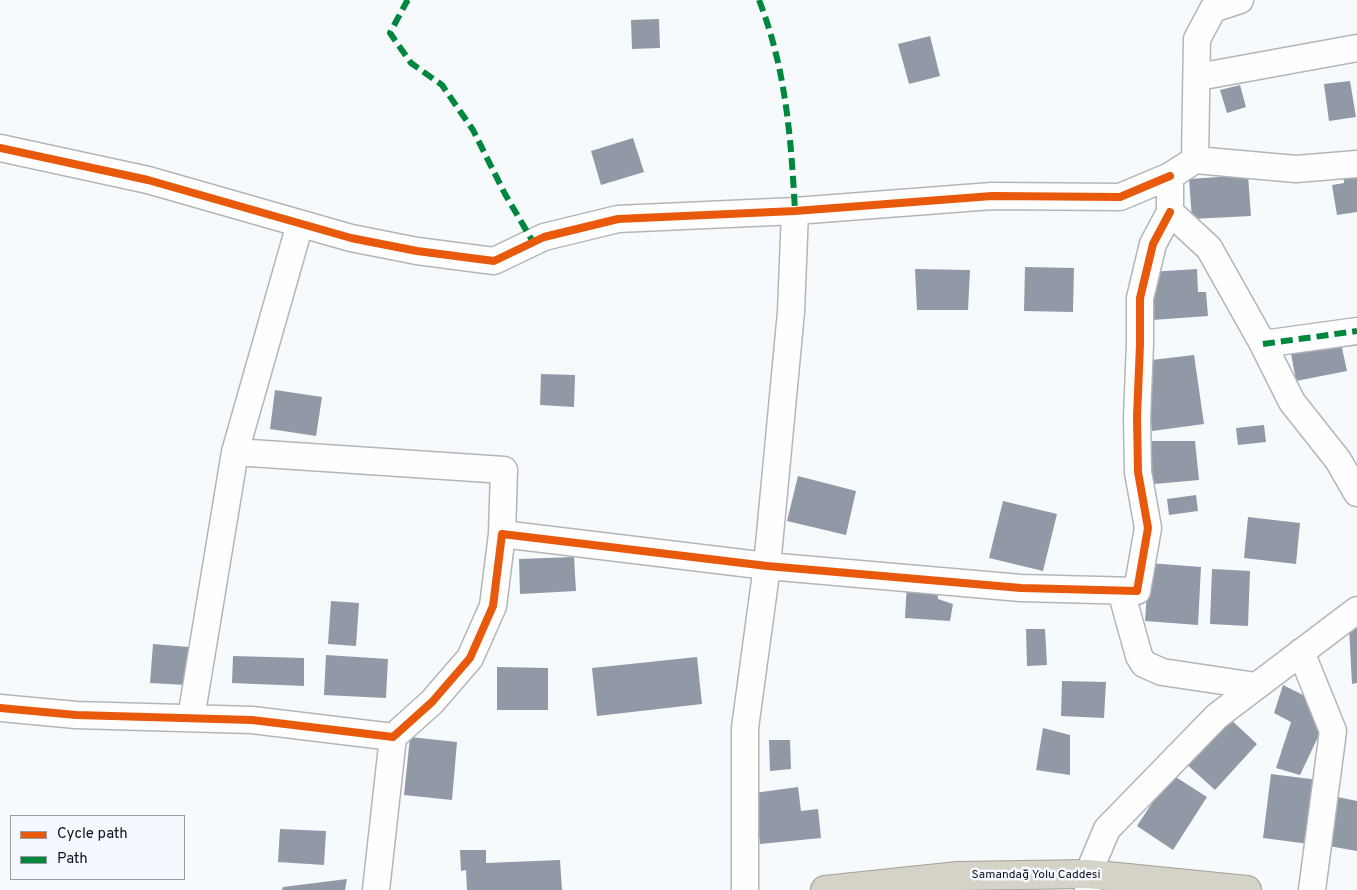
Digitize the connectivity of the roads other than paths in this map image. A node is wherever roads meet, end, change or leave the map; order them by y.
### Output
1 (1240, 0) edge
2 (1357, 48) edge
3 (1198, 77) junction
4 (0, 148) edge
5 (1195, 160) junction
6 (1357, 164) edge
7 (1170, 176) junction
8 (795, 210) junction
9 (1170, 212) junction
10 (300, 224) junction
11 (1357, 332) edge
12 (1263, 344) junction
13 (235, 452) junction
14 (1357, 494) edge
15 (502, 534) junction
16 (767, 566) junction
17 (1121, 591) junction
18 (1357, 610) edge
19 (1302, 652) junction
20 (1256, 686) junction
21 (0, 708) edge
22 (191, 718) junction
23 (394, 736) junction
24 (1088, 882) edge
25 (376, 890) edge
26 (745, 890) edge
27 (826, 890) edge
28 (1246, 890) edge
29 (1312, 890) edge

1 - 3 street
2 - 3 street
3 - 5 street
4 - 10 street
5 - 6 street
5 - 7 street
7 - 8 street
7 - 9 street
8 - 10 street
8 - 16 street
9 - 12 street
9 - 17 street
10 - 13 street
11 - 12 street
12 - 14 street
13 - 15 street
13 - 22 street
15 - 16 street
15 - 23 street
16 - 17 street
16 - 26 street
17 - 20 street
18 - 19 street
19 - 20 street
19 - 29 street
20 - 24 street
21 - 22 street
22 - 23 street
23 - 25 street
24 - 27 highway, Samandağ Yolu Caddesi
24 - 28 highway, Samandağ Yolu Caddesi

